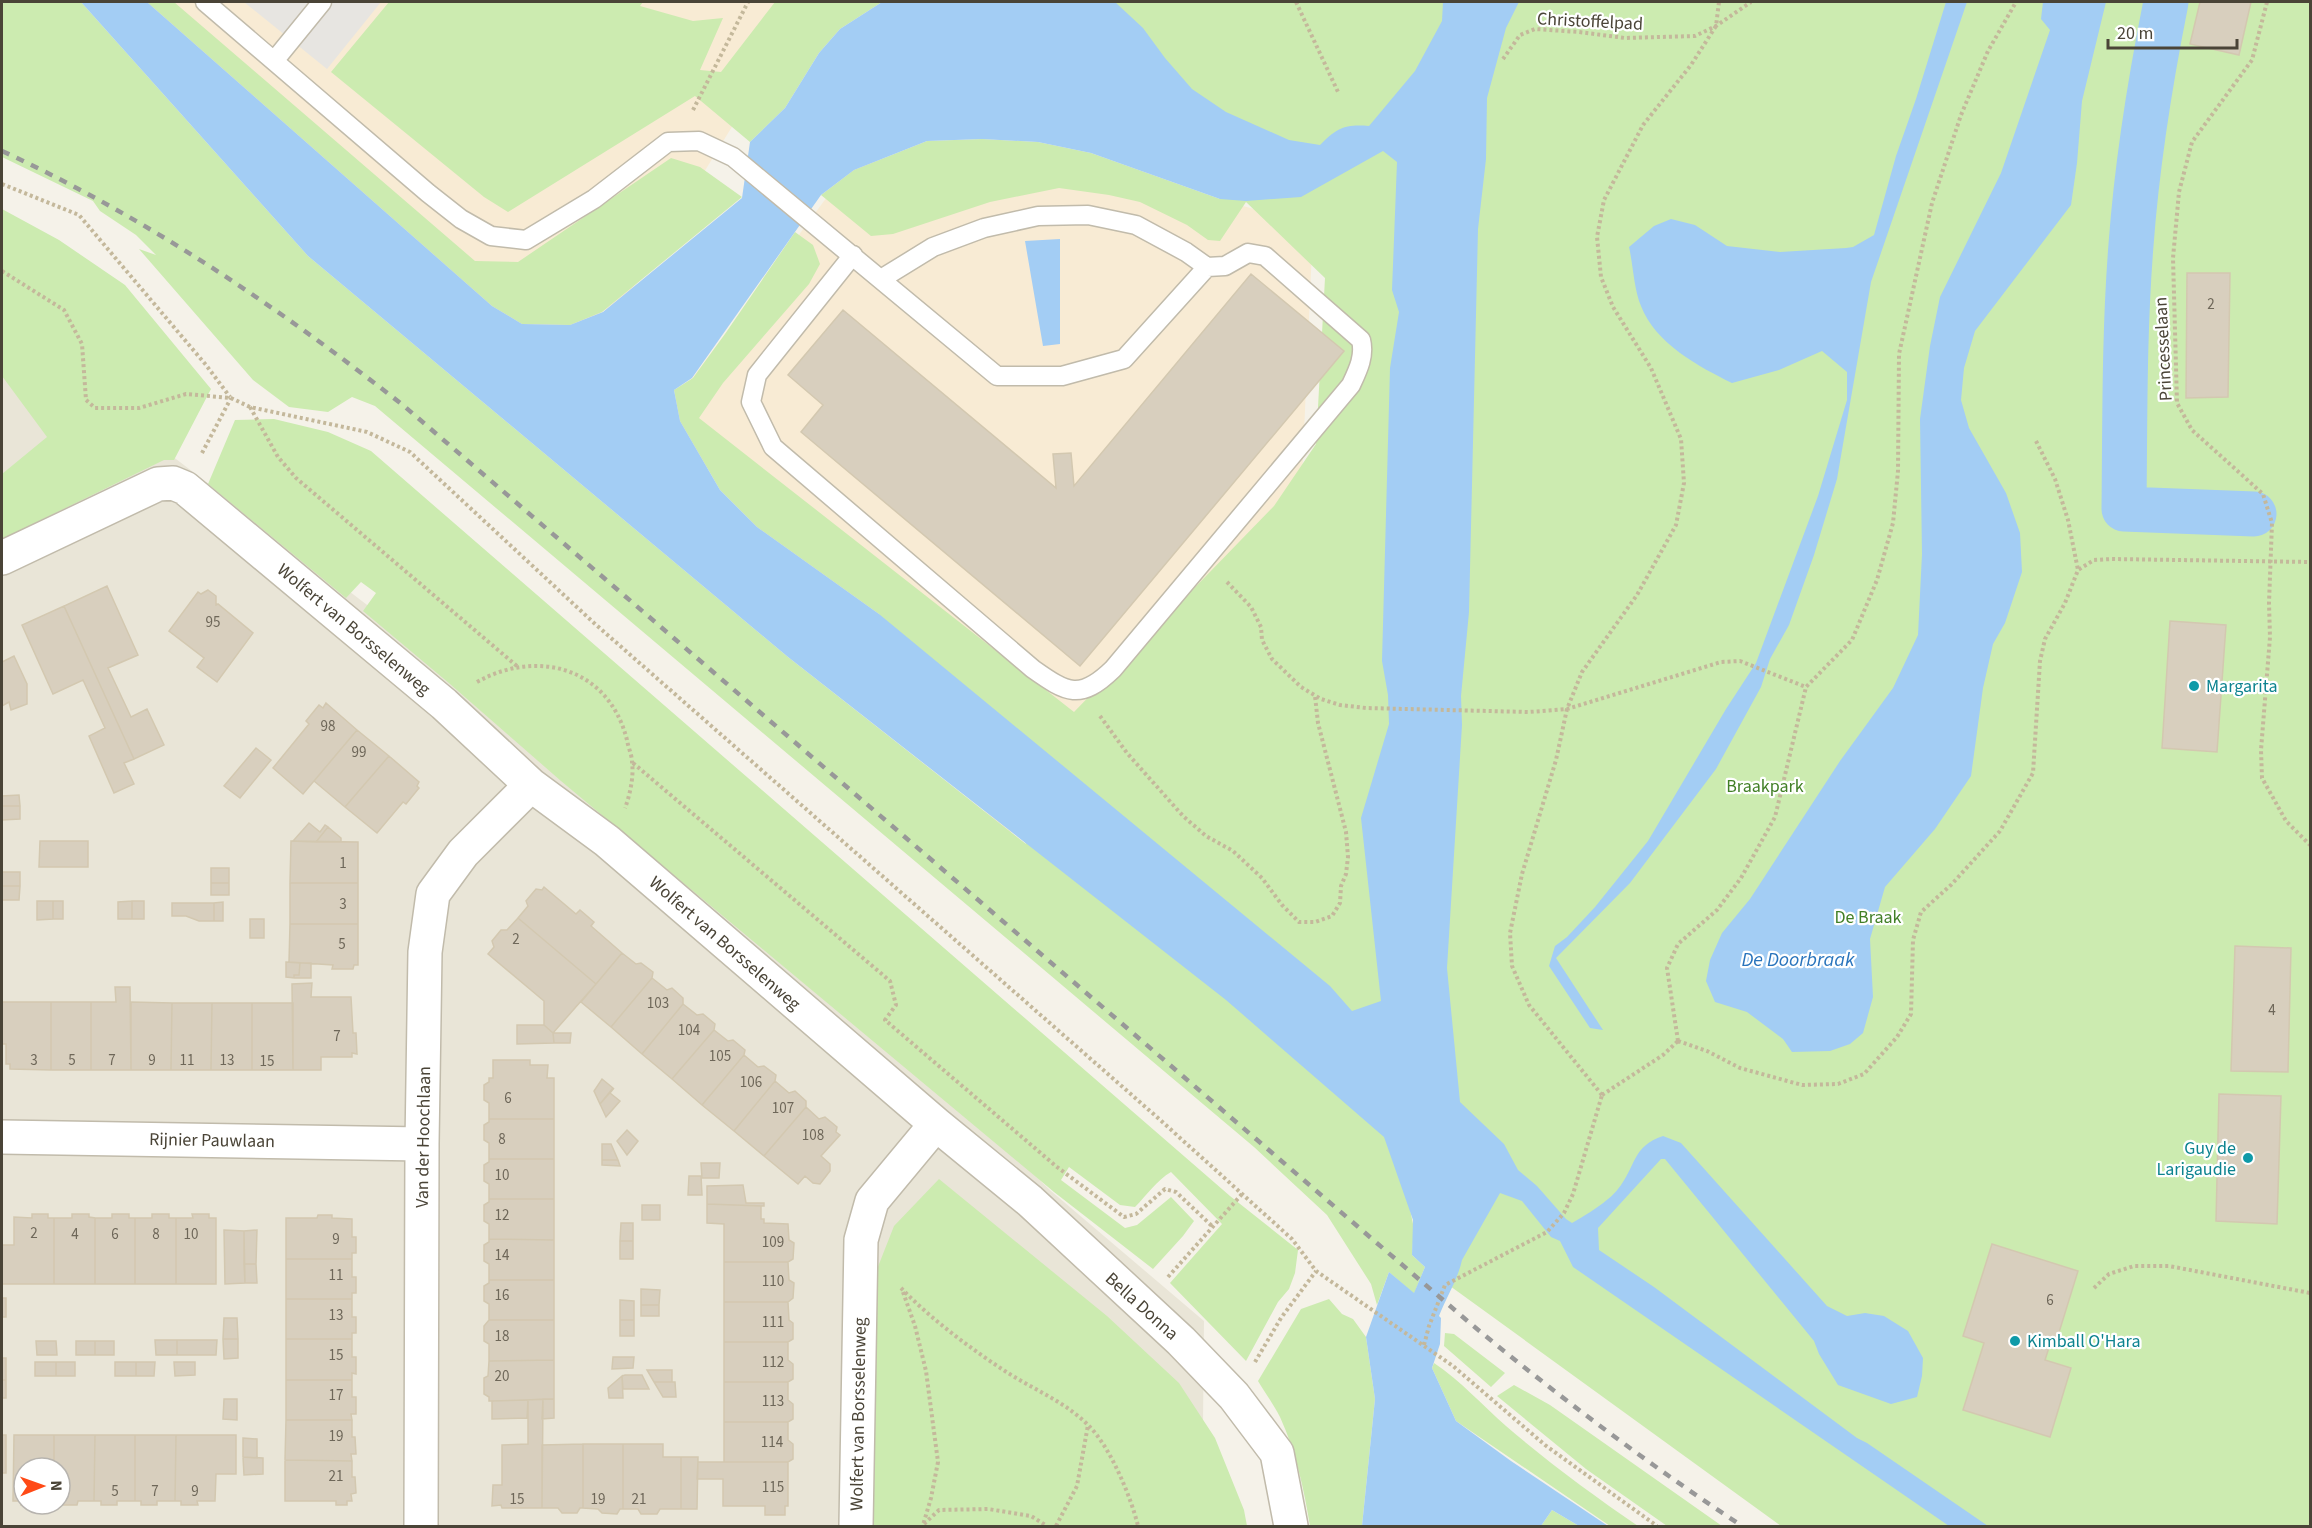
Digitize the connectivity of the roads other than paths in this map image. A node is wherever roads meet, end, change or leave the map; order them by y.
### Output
1 (205, 2) edge
2 (322, 2) edge
3 (274, 61) junction
4 (853, 255) junction
5 (1207, 267) junction
6 (881, 279) junction
7 (2, 558) edge
8 (531, 785) junction
9 (936, 1124) junction
10 (2, 1137) edge
11 (422, 1144) junction
12 (421, 1527) edge
13 (856, 1527) edge
14 (1291, 1527) edge

1 - 3 lane
2 - 3 lane
3 - 4 lane
4 - 5 lane
4 - 6 lane
5 - 6 lane
5 - 6 lane
7 - 8 street, Wolfert van Borsselenweg
8 - 9 street, Wolfert van Borsselenweg
8 - 11 street, Van der Hoochlaan
9 - 13 street, Wolfert van Borsselenweg
9 - 14 street, Bella Donna
10 - 11 street, Rijnier Pauwlaan
11 - 12 street, Van der Hoochlaan

